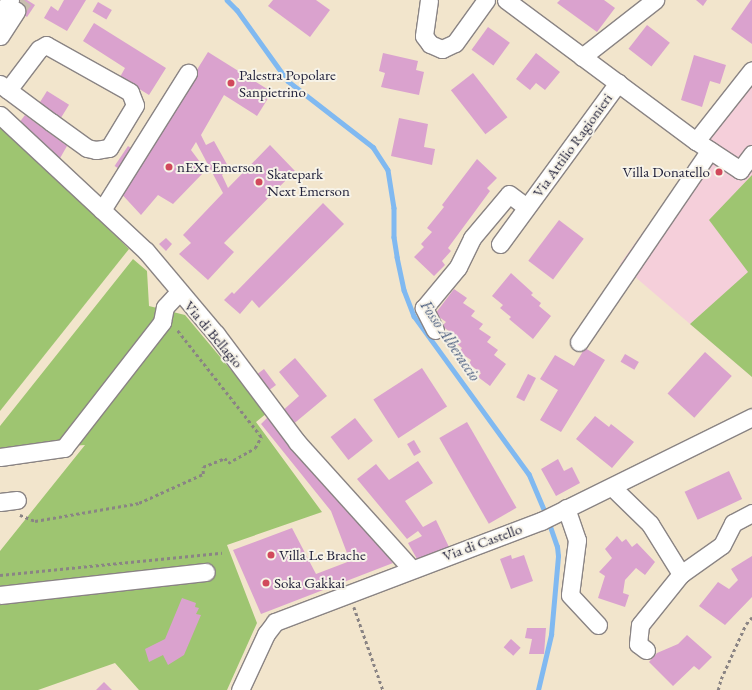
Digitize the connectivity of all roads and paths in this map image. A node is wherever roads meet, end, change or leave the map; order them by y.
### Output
1 (429, 0) edge
2 (486, 0) edge
3 (655, 0) edge
4 (513, 2) edge
5 (9, 9) tunnel mouth
6 (0, 36) edge
7 (582, 56) junction
8 (752, 70) edge
9 (188, 73) dead end
10 (618, 83) junction
11 (4, 87) edge
12 (0, 116) edge
13 (696, 141) junction
14 (710, 150) junction
15 (752, 154) edge
16 (526, 208) junction
17 (102, 210) junction
18 (500, 244) dead end
19 (179, 292) junction
20 (162, 322) junction
21 (435, 330) dead end
22 (579, 342) dead end
23 (752, 417) edge
24 (0, 457) edge
25 (612, 487) junction
26 (9, 501) edge
27 (752, 513) edge
28 (554, 514) junction
29 (222, 553) dead end
30 (411, 568) junction
31 (206, 572) dead end
32 (681, 574) junction
33 (0, 576) edge
34 (349, 593) junction
35 (0, 595) edge
36 (752, 617) edge
37 (598, 625) dead end
38 (646, 650) dead end
39 (240, 690) edge
40 (383, 690) edge
41 (718, 690) edge

1 - 2 street
3 - 7 street
4 - 7 street, Via Attilio Ragionieri
5 - 6 street
7 - 10 street, Via Attilio Ragionieri
8 - 13 street
9 - 17 street
10 - 13 street, Via Attilio Ragionieri
10 - 16 street, Via Attilio Ragionieri
11 - 11 street
12 - 17 street, Via di Bellagio
13 - 14 street, Via Attilio Ragionieri
14 - 15 street, Via Attilio Ragionieri
14 - 22 street
16 - 18 street, Via Attilio Ragionieri
16 - 21 street, Via Attilio Ragionieri
17 - 19 street, Via di Bellagio
19 - 20 street
19 - 30 street, Via di Bellagio
20 - 24 street
20 - 26 path
23 - 25 street, Via di Castello
25 - 28 street, Via di Castello
25 - 32 street
27 - 32 street
28 - 30 street, Via di Castello
28 - 37 street
29 - 33 path
30 - 34 street, Via di Castello
31 - 35 street
32 - 38 street
34 - 39 street, Via di Castello
34 - 40 path
36 - 41 path

